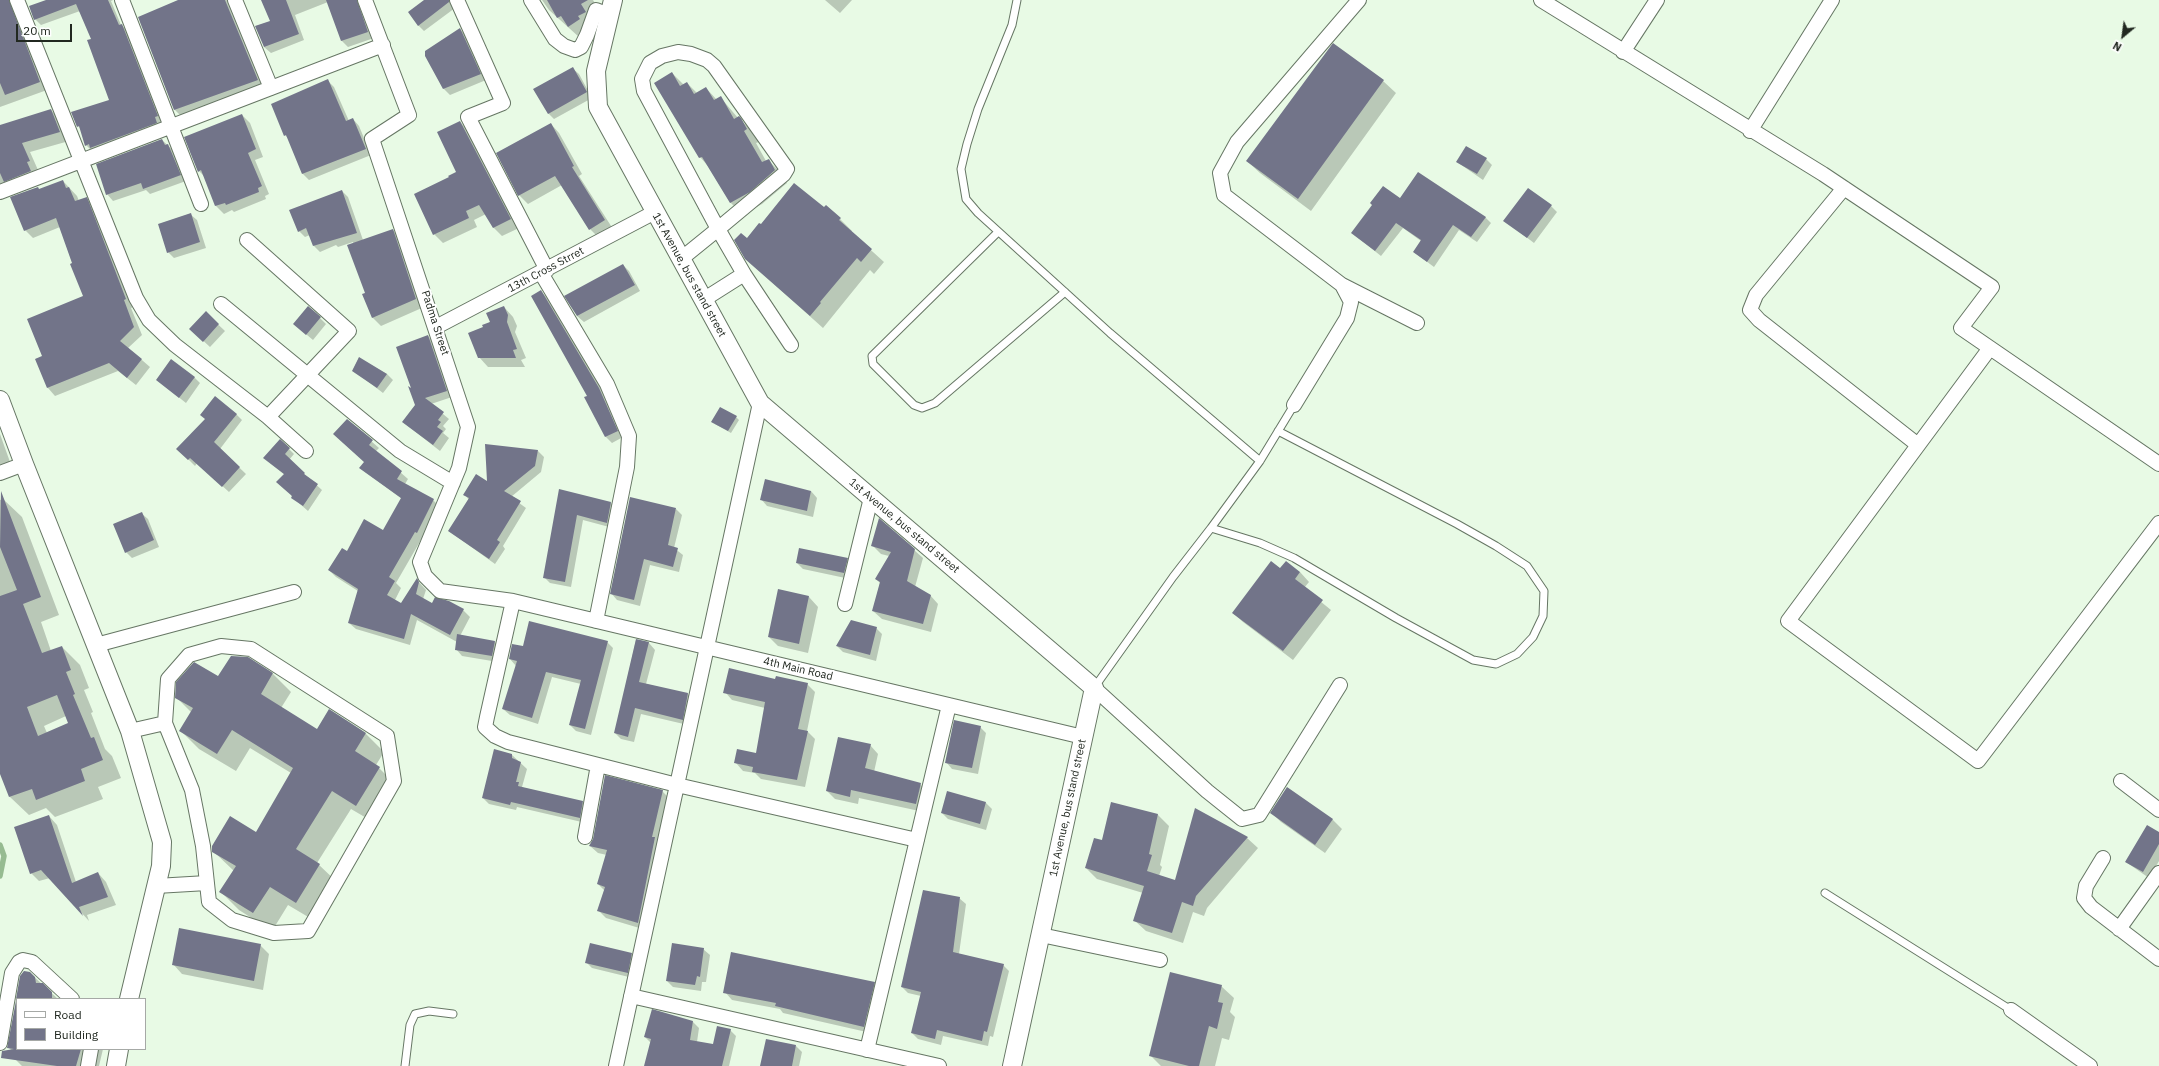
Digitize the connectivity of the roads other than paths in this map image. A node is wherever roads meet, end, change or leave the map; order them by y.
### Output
1 (17, 0) edge
2 (122, 0) edge
3 (235, 0) edge
4 (365, 0) edge
5 (457, 0) edge
6 (531, 0) edge
7 (1017, 0) edge
8 (1359, 0) edge
9 (1541, 0) edge
10 (1657, 0) edge
11 (1832, 0) edge
12 (604, 6) edge
13 (383, 45) junction
14 (1623, 52) junction
15 (271, 88) junction
16 (172, 126) junction
17 (1750, 131) junction
18 (80, 160) junction
19 (1844, 188) junction
20 (0, 192) edge
21 (201, 204) dead end
22 (655, 212) junction
23 (718, 229) junction
24 (998, 232) junction
25 (247, 240) dead end
26 (681, 259) junction
27 (544, 272) junction
28 (744, 274) junction
29 (1342, 285) junction
30 (1065, 292) junction
31 (703, 300) junction
32 (221, 304) dead end
33 (1417, 323) dead end
34 (436, 327) junction
35 (791, 344) dead end
36 (1990, 348) junction
37 (308, 375) junction
38 (0, 400) edge
39 (760, 403) junction
40 (1294, 405) joint
41 (268, 417) junction
42 (1278, 431) junction
43 (1918, 445) junction
44 (306, 452) dead end
45 (1260, 460) junction
46 (24, 464) junction
47 (2159, 464) edge
48 (0, 473) edge
49 (453, 483) junction
50 (871, 498) junction
51 (2159, 523) edge
52 (1211, 528) junction
53 (294, 592) dead end
54 (512, 602) junction
55 (845, 604) dead end
56 (596, 621) junction
57 (96, 646) junction
58 (707, 648) junction
59 (1340, 685) dead end
60 (1094, 688) junction
61 (949, 705) junction
62 (165, 723) junction
63 (130, 731) junction
64 (1083, 737) junction
65 (598, 765) junction
66 (2121, 781) dead end
67 (677, 785) junction
68 (2159, 810) edge
69 (585, 837) dead end
70 (917, 840) junction
71 (2103, 858) dead end
72 (2159, 873) edge
73 (207, 883) junction
74 (156, 886) junction
75 (1826, 893) dead end
76 (2119, 929) junction
77 (1040, 935) junction
78 (2159, 959) edge
79 (1160, 960) dead end
80 (631, 996) junction
81 (71, 998) edge
82 (129, 998) edge
83 (2011, 1010) joint
84 (453, 1014) dead end
85 (0, 1043) edge
86 (91, 1050) edge
87 (119, 1050) edge
88 (867, 1050) junction
89 (88, 1066) edge
90 (116, 1066) edge
91 (405, 1066) edge
92 (616, 1066) edge
93 (939, 1066) edge
94 (1012, 1066) edge
95 (2090, 1066) edge

1 - 18 street
2 - 16 street
3 - 15 street
4 - 13 street, Padma Street
5 - 27 street
6 - 12 street
7 - 24 lane
8 - 29 street
9 - 14 street
10 - 14 street
11 - 17 street
12 - 22 street, 1st Avenue, bus stand street
13 - 15 street
13 - 34 street, Padma Street
14 - 17 street
15 - 16 street
16 - 18 street
16 - 21 street
17 - 19 street
18 - 20 street
18 - 41 street
19 - 36 street
19 - 43 street
22 - 26 street, 1st Avenue, bus stand street
22 - 27 street, 13th Cross Strret
23 - 23 street
23 - 26 street
23 - 28 street
24 - 30 lane
24 - 30 lane
25 - 37 street
26 - 31 street, 1st Avenue, bus stand street
27 - 34 street, 13th Cross Strret
27 - 56 street
28 - 31 street
28 - 35 street
29 - 33 street
29 - 40 street
30 - 45 lane
31 - 39 street, 1st Avenue, bus stand street
32 - 37 street
34 - 49 street, Padma Street
36 - 43 street
36 - 47 street
37 - 41 street
37 - 49 street
38 - 46 street
39 - 50 street, 1st Avenue, bus stand street
39 - 58 street
40 - 42 lane
41 - 44 street
42 - 45 lane
42 - 52 lane
43 - 51 street
45 - 52 lane
46 - 48 street
46 - 57 street
49 - 54 street, Padma Street
50 - 55 street
50 - 60 street, 1st Avenue, bus stand street
52 - 60 lane
53 - 57 street
54 - 56 street, 4th Main Road
54 - 65 street
56 - 58 street, 4th Main Road
57 - 63 street
58 - 61 street, 4th Main Road
58 - 67 street
59 - 60 street
60 - 64 street, 1st Avenue, bus stand street
61 - 64 street, 4th Main Road
61 - 70 street
62 - 63 street
62 - 73 street
62 - 73 street
63 - 74 street
64 - 77 street, 1st Avenue, bus stand street
65 - 67 street
65 - 69 street
66 - 68 street
67 - 70 street
67 - 80 street
70 - 88 street
71 - 76 street
72 - 76 street
73 - 74 street
74 - 82 street
75 - 83 lane
76 - 78 street
77 - 79 street
77 - 94 street, 1st Avenue, bus stand street
80 - 88 street
80 - 92 street
81 - 85 street
83 - 95 street
84 - 91 lane
86 - 89 street
87 - 90 street
88 - 93 street

